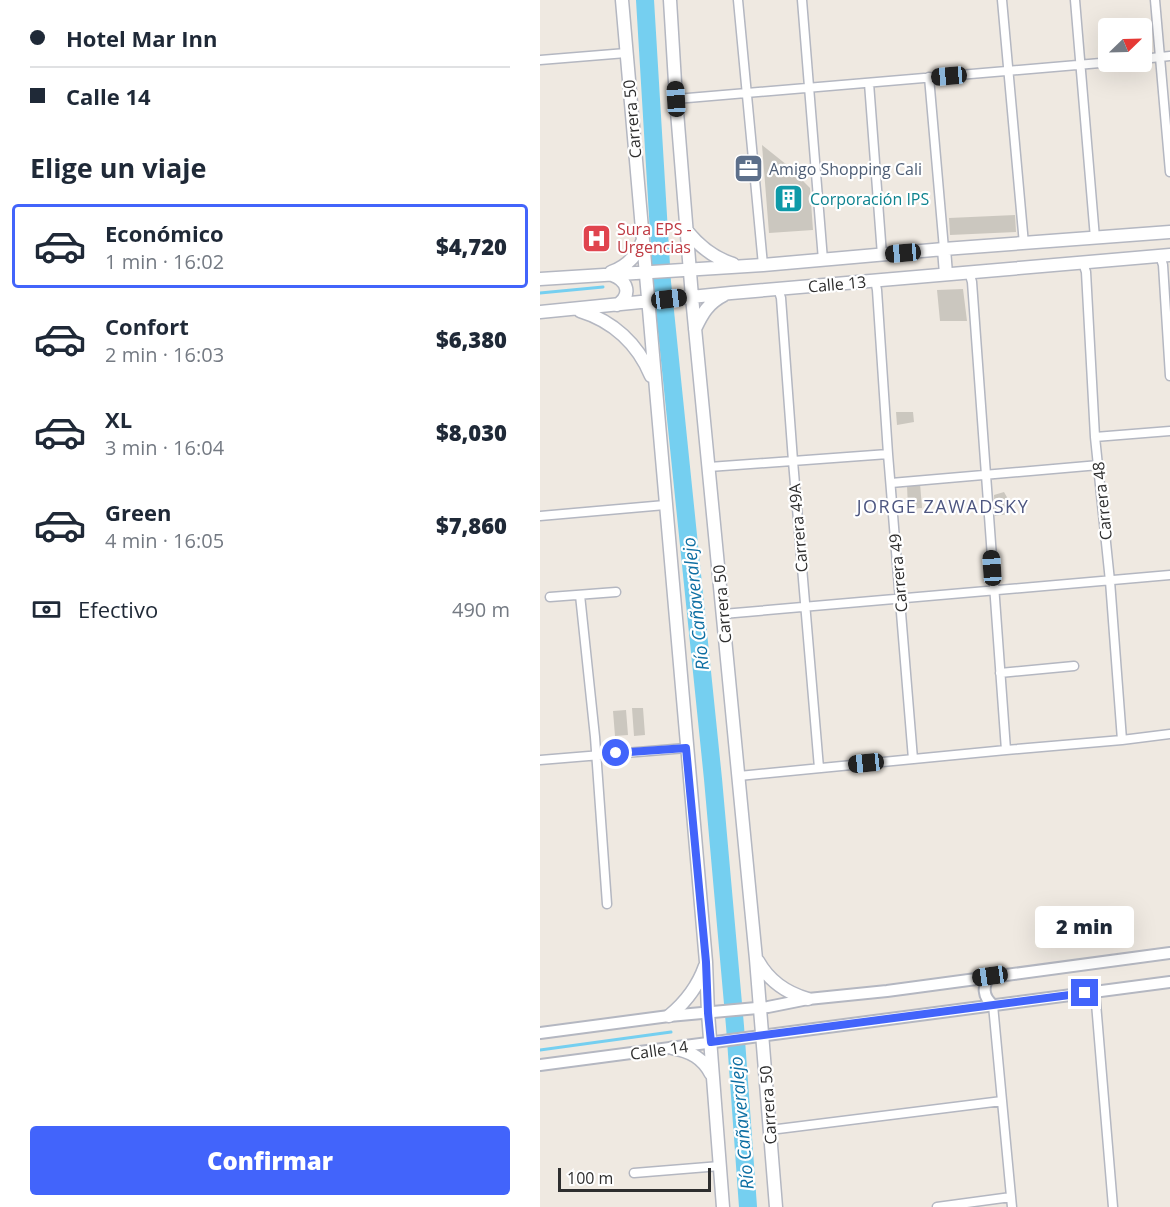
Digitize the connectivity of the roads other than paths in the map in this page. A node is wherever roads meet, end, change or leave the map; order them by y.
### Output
1 (621, 0) edge
2 (670, 0) edge
3 (738, 0) edge
4 (802, 0) edge
5 (1002, 0) edge
6 (1075, 0) edge
7 (1155, 0) edge
8 (626, 53) junction
9 (1170, 56) edge
10 (1160, 57) junction
11 (1152, 58) edge
12 (540, 60) edge
13 (1098, 63) edge
14 (1080, 64) junction
15 (1009, 70) junction
16 (929, 77) junction
17 (869, 83) junction
18 (809, 88) junction
19 (747, 93) junction
20 (676, 99) junction
21 (1170, 172) edge
22 (687, 231) junction
23 (1170, 232) edge
24 (643, 238) junction
25 (1095, 238) junction
26 (1024, 244) junction
27 (944, 249) junction
28 (882, 255) junction
29 (1165, 256) edge
30 (823, 260) junction
31 (1083, 262) junction
32 (763, 265) junction
33 (740, 267) junction
34 (686, 270) junction
35 (649, 272) junction
36 (969, 272) junction
37 (946, 274) junction
38 (608, 275) junction
39 (540, 279) edge
40 (875, 280) junction
41 (778, 289) junction
42 (730, 293) junction
43 (688, 297) junction
44 (652, 301) junction
45 (617, 305) junction
46 (576, 309) junction
47 (540, 312) edge
48 (695, 329) junction
49 (1170, 376) edge
50 (655, 389) junction
51 (1170, 431) edge
52 (1095, 437) junction
53 (888, 454) junction
54 (793, 461) junction
55 (1099, 465) junction
56 (709, 467) junction
57 (985, 475) junction
58 (891, 483) junction
59 (665, 505) junction
60 (540, 516) edge
61 (1170, 575) edge
62 (1110, 580) junction
63 (994, 591) junction
64 (616, 592) dead end
65 (580, 595) junction
66 (550, 597) dead end
67 (900, 599) junction
68 (805, 607) junction
69 (723, 614) junction
70 (1074, 666) dead end
71 (1000, 673) junction
72 (1170, 734) edge
73 (1122, 740) junction
74 (686, 748) junction
75 (1006, 750) junction
76 (596, 755) junction
77 (913, 759) junction
78 (540, 760) edge
79 (819, 768) junction
80 (739, 776) junction
81 (607, 904) dead end
82 (1170, 953) edge
83 (756, 959) junction
84 (706, 962) junction
85 (990, 976) junction
86 (1170, 982) edge
87 (1095, 991) junction
88 (808, 999) junction
89 (993, 1005) junction
90 (758, 1008) junction
91 (712, 1012) junction
92 (669, 1016) junction
93 (540, 1033) edge
94 (760, 1036) junction
95 (714, 1042) junction
96 (672, 1048) junction
97 (540, 1065) edge
98 (713, 1078) junction
99 (1002, 1101) junction
100 (770, 1130) junction
101 (720, 1166) junction
102 (634, 1173) dead end
103 (1011, 1197) junction
104 (723, 1207) edge
105 (776, 1207) edge
106 (937, 1207) edge
107 (1012, 1207) edge
108 (1113, 1207) edge

1 - 8 main road, Carrera 50
2 - 20 main road, Carrera 50
3 - 19 street
4 - 18 street
5 - 15 street
6 - 14 street
7 - 10 street
8 - 12 street
8 - 24 main road, Carrera 50
9 - 10 street
10 - 11 street
10 - 21 street
13 - 14 street
14 - 15 street
14 - 25 street
15 - 16 street
15 - 26 street
16 - 17 street
16 - 27 street
17 - 18 street
17 - 28 street
18 - 19 street
18 - 30 street
19 - 20 street
19 - 32 street
20 - 22 main road, Carrera 50
22 - 33 main road
22 - 34 main road, Carrera 50
23 - 25 main road, Calle 13
24 - 35 main road, Carrera 50
24 - 38 main road
25 - 26 main road, Calle 13
26 - 27 main road, Calle 13
27 - 28 main road, Calle 13
27 - 37 main road
28 - 30 main road, Calle 13
29 - 31 main road, Calle 13
29 - 49 street
30 - 32 main road, Calle 13
31 - 36 main road, Calle 13
31 - 52 street, Carrera 48
32 - 33 main road, Calle 13
33 - 34 main road, Calle 13
34 - 35 main road, Calle 13
34 - 43 main road, Carrera 50
35 - 38 main road, Calle 13
35 - 44 main road, Carrera 50
36 - 37 main road, Calle 13
36 - 57 street
37 - 40 main road, Calle 13
38 - 39 main road, Calle 13
38 - 45 main road
40 - 41 main road, Calle 13
40 - 53 street, Carrera 49
41 - 42 main road, Calle 13
41 - 54 street, Carrera 49A
42 - 43 main road, Calle 13
42 - 48 main road
43 - 44 main road, Calle 13
43 - 48 main road, Carrera 50
44 - 45 main road, Calle 13
44 - 50 main road, Carrera 50
45 - 46 main road, Calle 13
46 - 47 main road, Calle 13
46 - 50 main road
48 - 56 main road, Carrera 50
50 - 59 main road, Carrera 50
51 - 52 street
52 - 55 street, Carrera 48
53 - 54 street
53 - 58 street, Carrera 49
54 - 56 street
54 - 68 street, Carrera 49A
55 - 57 street
55 - 62 street, Carrera 48
56 - 69 main road, Carrera 50
57 - 58 street
57 - 63 street
58 - 67 street, Carrera 49
59 - 60 street
59 - 74 main road, Carrera 50
61 - 62 street
62 - 63 street
62 - 73 street, Carrera 48
63 - 67 street
63 - 71 street
64 - 65 street
65 - 66 street
65 - 76 street
67 - 68 street
67 - 77 street, Carrera 49
68 - 69 street
68 - 79 street, Carrera 49A
69 - 80 main road, Carrera 50
70 - 71 street
71 - 75 street
72 - 73 street
73 - 75 street
74 - 76 street
74 - 84 main road, Carrera 50
75 - 77 street
76 - 78 street
76 - 81 street
77 - 79 street
79 - 80 street
80 - 83 main road, Carrera 50
82 - 85 street, Calle 14
83 - 88 main road
83 - 90 main road, Carrera 50
84 - 91 main road, Carrera 50
84 - 92 main road
85 - 88 street, Calle 14
85 - 89 street
86 - 87 street, Calle 14
87 - 89 street, Calle 14
87 - 108 street
88 - 90 street, Calle 14
89 - 94 street, Calle 14
89 - 99 street
90 - 91 street, Calle 14
90 - 94 main road, Carrera 50
91 - 92 street, Calle 14
91 - 95 main road, Carrera 50
92 - 93 street, Calle 14
94 - 95 street, Calle 14
94 - 100 main road, Carrera 50
95 - 96 street, Calle 14
95 - 98 main road, Carrera 50
96 - 97 street, Calle 14
96 - 98 main road
98 - 101 main road, Carrera 50
99 - 100 street
99 - 103 street
100 - 105 main road, Carrera 50
101 - 102 street
101 - 104 main road, Carrera 50
103 - 106 street
103 - 107 street

